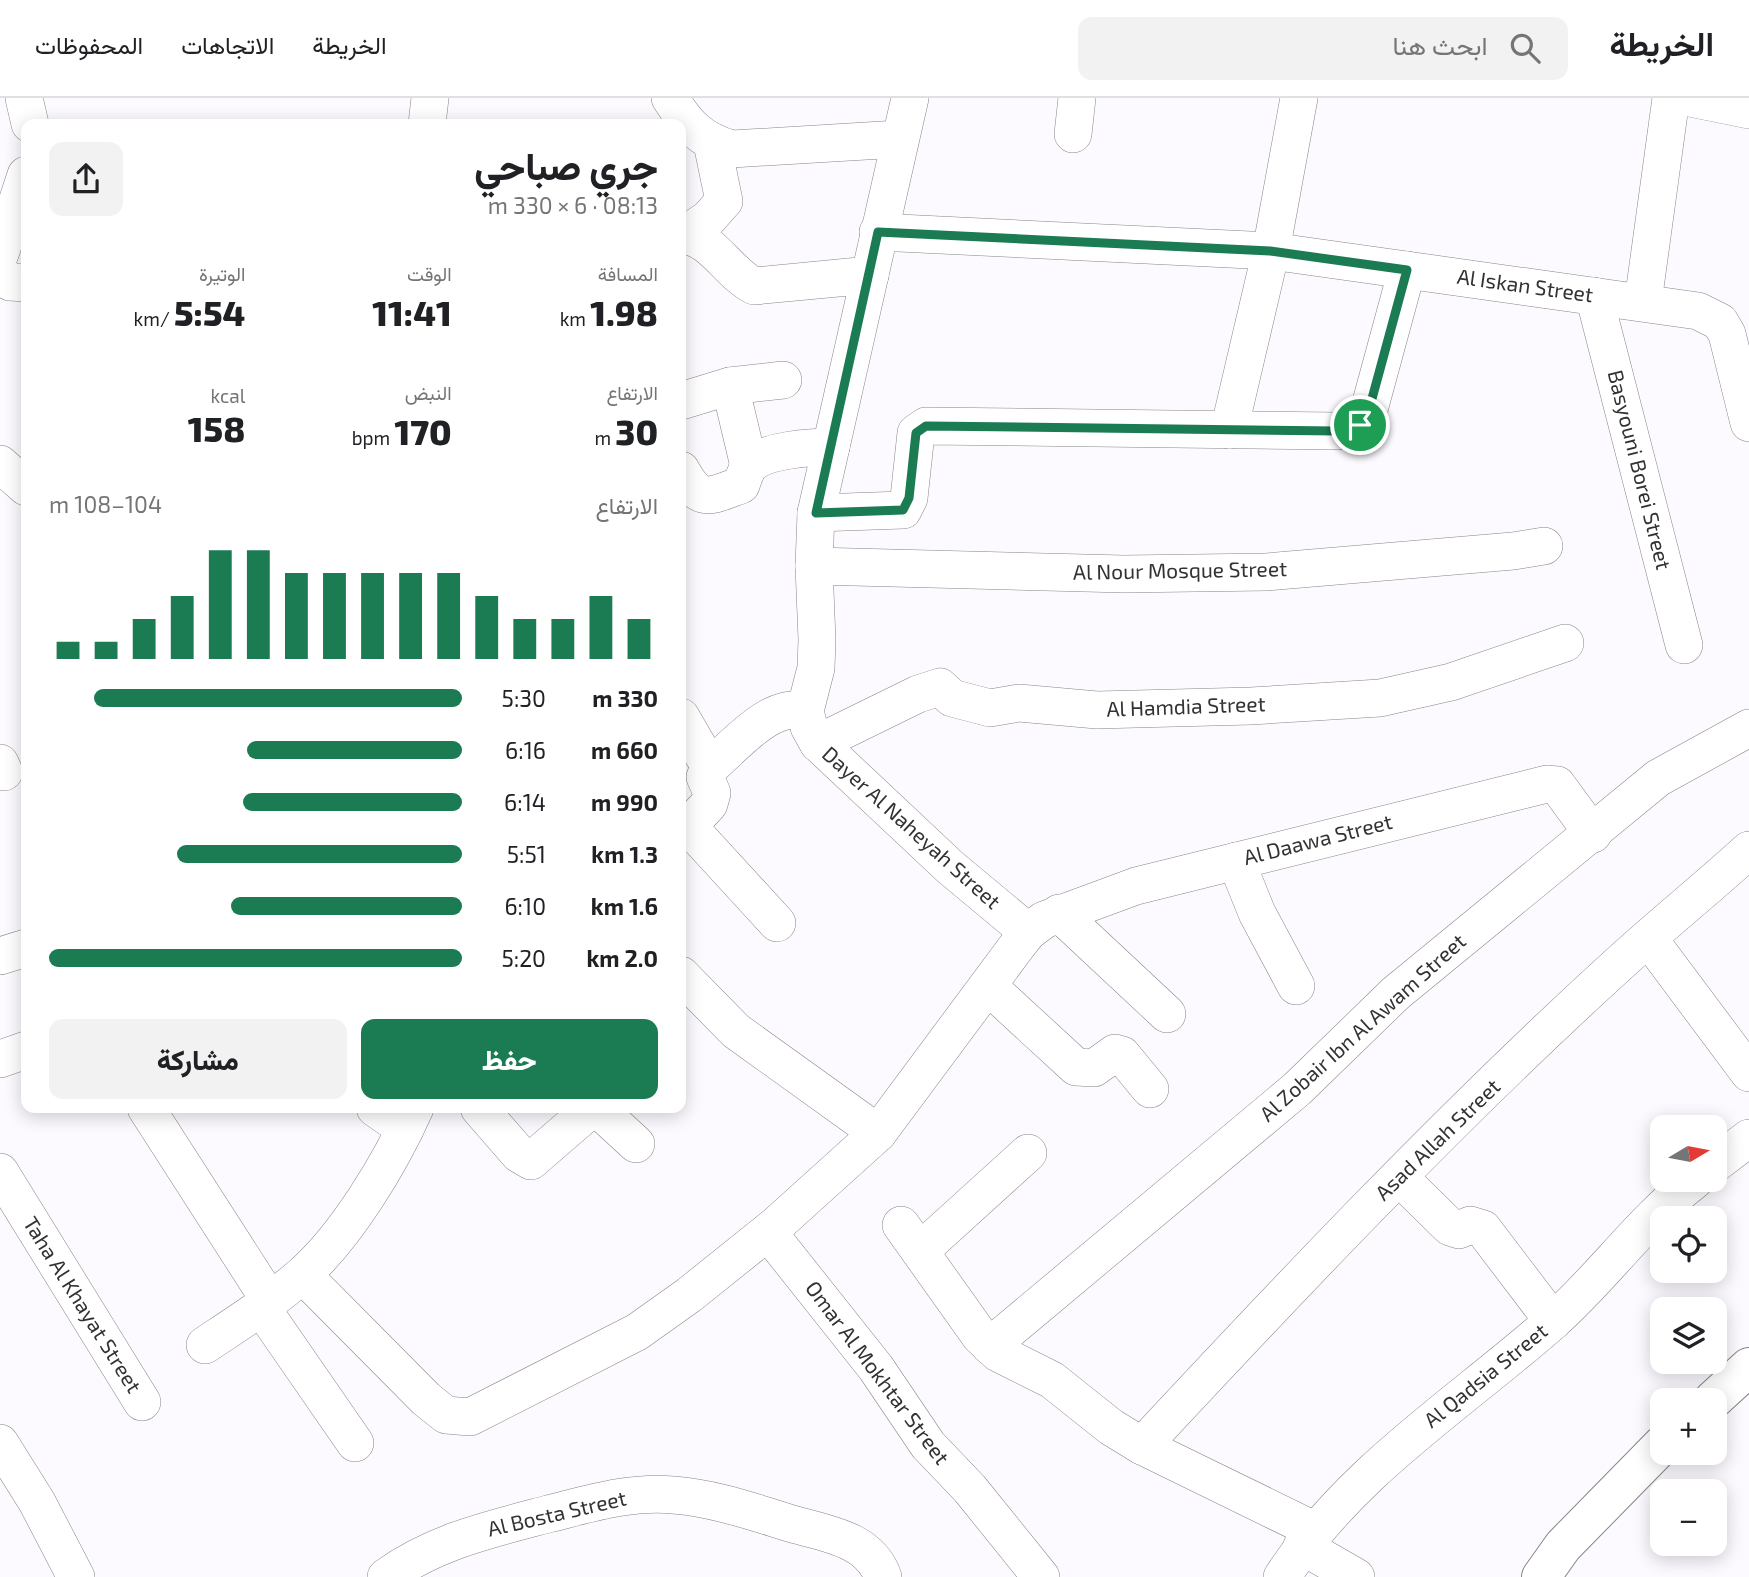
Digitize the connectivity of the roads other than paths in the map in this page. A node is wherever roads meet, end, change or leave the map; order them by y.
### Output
1 (24, 98) edge
2 (430, 98) edge
3 (670, 98) edge
4 (910, 98) edge
5 (1077, 98) edge
6 (1300, 98) edge
7 (1671, 98) edge
8 (1690, 98) edge
9 (1749, 110) edge
10 (29, 119) edge
11 (428, 119) edge
12 (683, 119) edge
13 (686, 123) edge
14 (1073, 134) dead end
15 (899, 139) junction
16 (712, 143) junction
17 (15, 189) edge
18 (878, 232) junction
19 (686, 233) edge
20 (686, 237) edge
21 (1270, 251) junction
22 (0, 254) edge
23 (1407, 270) junction
24 (0, 273) edge
25 (870, 275) junction
26 (21, 283) edge
27 (1594, 296) junction
28 (1643, 302) junction
29 (783, 380) dead end
30 (730, 386) junction
31 (686, 399) edge
32 (1749, 422) edge
33 (1228, 430) junction
34 (831, 447) junction
35 (0, 464) edge
36 (748, 466) junction
37 (686, 479) edge
38 (21, 483) edge
39 (816, 513) junction
40 (1544, 546) dead end
41 (814, 566) junction
42 (1566, 643) dead end
43 (1684, 645) dead end
44 (686, 726) edge
45 (811, 727) junction
46 (1749, 728) edge
47 (710, 767) junction
48 (686, 828) edge
49 (686, 832) edge
50 (1593, 834) junction
51 (1749, 850) edge
52 (1236, 860) junction
53 (1059, 913) junction
54 (777, 923) dead end
55 (1028, 932) junction
56 (1649, 939) junction
57 (21, 950) edge
58 (0, 956) edge
59 (686, 980) edge
60 (988, 986) junction
61 (1296, 986) dead end
62 (1167, 1014) dead end
63 (21, 1052) edge
64 (0, 1059) edge
65 (1749, 1073) edge
66 (1150, 1089) dead end
67 (149, 1113) edge
68 (392, 1113) edge
69 (483, 1113) edge
70 (587, 1113) edge
71 (601, 1113) edge
72 (410, 1118) edge
73 (878, 1133) junction
74 (1749, 1138) edge
75 (636, 1144) dead end
76 (1028, 1153) dead end
77 (1727, 1155) edge
78 (0, 1172) edge
79 (1399, 1177) junction
80 (1681, 1192) edge
81 (768, 1232) junction
82 (303, 1275) junction
83 (265, 1304) junction
84 (1553, 1321) junction
85 (205, 1345) dead end
86 (990, 1346) junction
87 (1749, 1367) edge
88 (1726, 1388) edge
89 (142, 1402) dead end
90 (0, 1443) edge
91 (355, 1443) dead end
92 (1142, 1446) junction
93 (1650, 1458) edge
94 (1309, 1539) junction
95 (76, 1577) edge
96 (386, 1577) edge
97 (883, 1577) edge
98 (1041, 1577) edge
99 (1282, 1577) edge
100 (1356, 1577) edge
101 (1541, 1577) edge

1 - 10 street
2 - 11 street
3 - 12 street
4 - 15 street
5 - 14 street
6 - 21 street
7 - 28 street
8 - 9 street
13 - 16 street
15 - 16 street
15 - 18 street
16 - 19 street
17 - 22 street
18 - 21 street, Al Iskan Street
18 - 25 street
20 - 25 street
21 - 23 street, Al Iskan Street
21 - 33 street
23 - 27 street, Al Iskan Street
23 - 33 street
24 - 26 street
25 - 34 street
27 - 28 street, Al Iskan Street
27 - 43 street, Basyouni Borei Street
28 - 32 street, Al Iskan Street
29 - 30 street
30 - 31 street
30 - 36 street
33 - 39 street
34 - 36 street
34 - 39 street
35 - 38 street
36 - 37 street
39 - 41 street
40 - 41 street, Al Nour Mosque Street
41 - 45 street
42 - 45 street, Al Hamdia Street
44 - 47 street
45 - 47 street
45 - 55 street, Dayer Al Naheyah Street
46 - 50 street, Al Zobair Ibn Al Awam Street
47 - 48 street
49 - 54 street
50 - 52 street, Al Daawa Street
50 - 86 street, Al Zobair Ibn Al Awam Street
51 - 56 street, Asad Allah Street
52 - 53 street, Al Daawa Street
52 - 61 street
53 - 55 street, Al Daawa Street
53 - 62 street
55 - 60 street
56 - 65 street
56 - 79 street, Asad Allah Street
57 - 58 street
59 - 73 street
60 - 66 street
60 - 73 street
63 - 64 street
67 - 83 street
68 - 72 street
69 - 70 street
71 - 75 street
72 - 82 street
73 - 81 street
74 - 77 street
76 - 86 street
78 - 89 street, Taha Al Khayat Street
79 - 84 street
79 - 92 street, Asad Allah Street
80 - 84 street, Al Qadsia Street
81 - 82 street
81 - 98 street, Omar Al Mokhtar Street
82 - 83 street
83 - 85 street
83 - 91 street
84 - 94 street, Al Qadsia Street
86 - 92 street
87 - 88 street
90 - 95 street
92 - 94 street
93 - 101 street
94 - 99 street, Al Qadsia Street
94 - 100 street
96 - 97 street, Al Bosta Street

